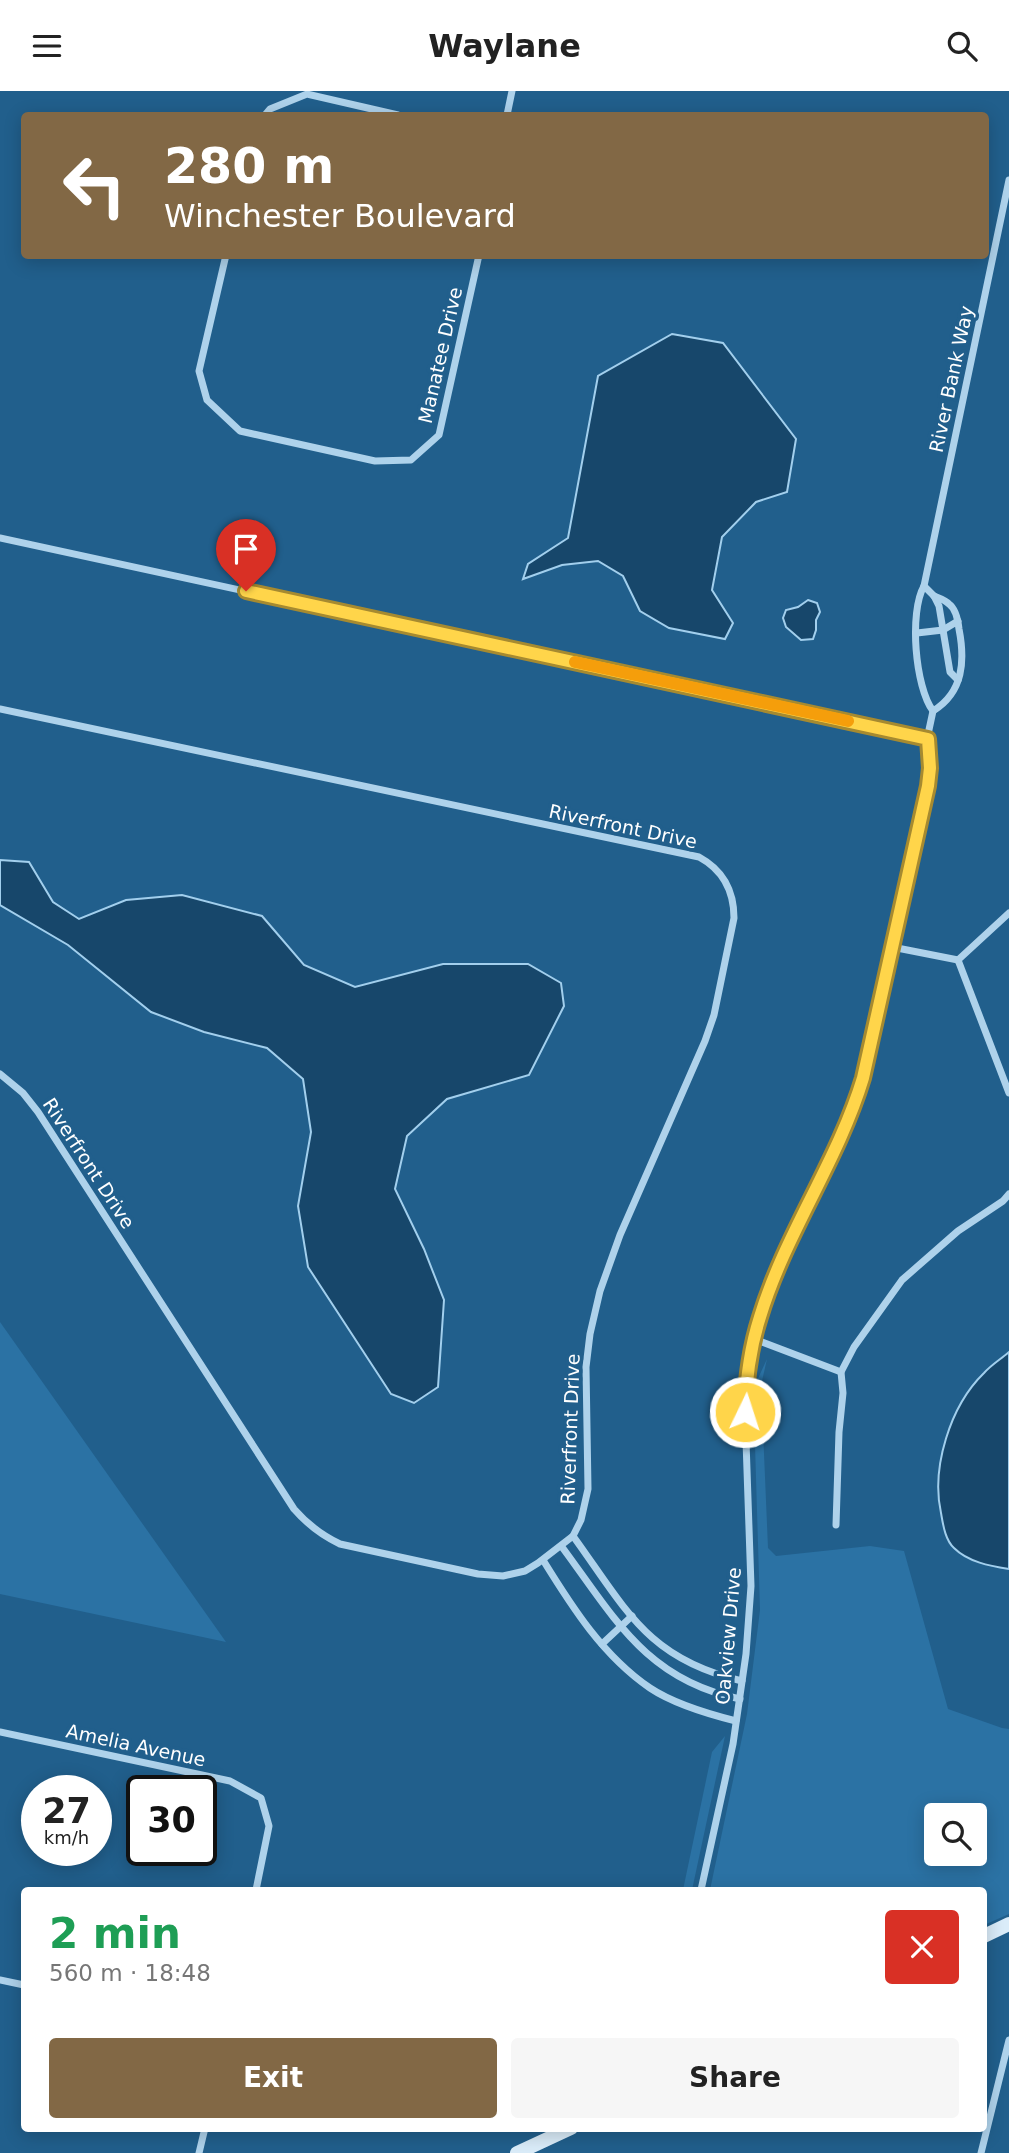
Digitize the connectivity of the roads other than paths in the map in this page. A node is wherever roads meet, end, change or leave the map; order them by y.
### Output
1 (512, 91) edge
2 (268, 112) edge
3 (385, 112) edge
4 (508, 112) edge
5 (1009, 180) edge
6 (990, 249) edge
7 (225, 259) edge
8 (478, 259) edge
9 (988, 259) edge
10 (0, 538) edge
11 (924, 586) junction
12 (934, 596) junction
13 (958, 621) junction
14 (943, 630) junction
15 (917, 633) junction
16 (958, 680) junction
17 (0, 709) edge
18 (933, 711) junction
19 (928, 739) junction
20 (1009, 913) edge
21 (892, 947) junction
22 (958, 960) junction
23 (0, 1074) edge
24 (1009, 1093) edge
25 (1009, 1194) edge
26 (754, 1339) junction
27 (841, 1372) junction
28 (836, 1525) dead end
29 (573, 1536) junction
30 (562, 1547) junction
31 (543, 1560) junction
32 (632, 1616) junction
33 (620, 1627) junction
34 (602, 1644) junction
35 (742, 1681) junction
36 (740, 1699) junction
37 (736, 1721) junction
38 (0, 1732) edge
39 (257, 1887) edge
40 (702, 1887) edge
41 (1009, 1924) edge
42 (987, 1935) edge
43 (0, 1980) edge
44 (21, 1984) edge
45 (1009, 2040) edge
46 (987, 2129) edge
47 (204, 2132) edge
48 (562, 2132) edge
49 (986, 2132) edge
50 (199, 2153) edge
51 (517, 2153) edge
52 (981, 2153) edge

1 - 4 street
2 - 3 street
5 - 6 street, River Bank Way
7 - 8 street, Manatee Drive
9 - 11 street, River Bank Way
10 - 19 street
11 - 12 street
11 - 15 street, River Bank Way
12 - 13 street
12 - 14 street
13 - 14 street
13 - 16 street
14 - 15 street
14 - 16 street
15 - 18 street, River Bank Way
16 - 18 street
17 - 29 street, Riverfront Drive
18 - 19 street
19 - 21 street, Oakview Drive
20 - 22 street
21 - 22 street
21 - 26 street, Oakview Drive
22 - 24 street
23 - 31 street, Riverfront Drive
25 - 27 street
26 - 27 street
26 - 35 street, Oakview Drive
27 - 28 street
29 - 30 street, Riverfront Drive
29 - 32 street
30 - 31 street, Riverfront Drive
30 - 33 street
31 - 34 street
32 - 33 street
32 - 35 street
33 - 34 street
33 - 36 street
34 - 37 street
35 - 36 street, Oakview Drive
36 - 37 street, Oakview Drive
37 - 40 street, Oakview Drive
38 - 39 street, Amelia Avenue
41 - 42 main road
43 - 44 street
45 - 46 street
47 - 50 street
48 - 51 main road
49 - 52 street

